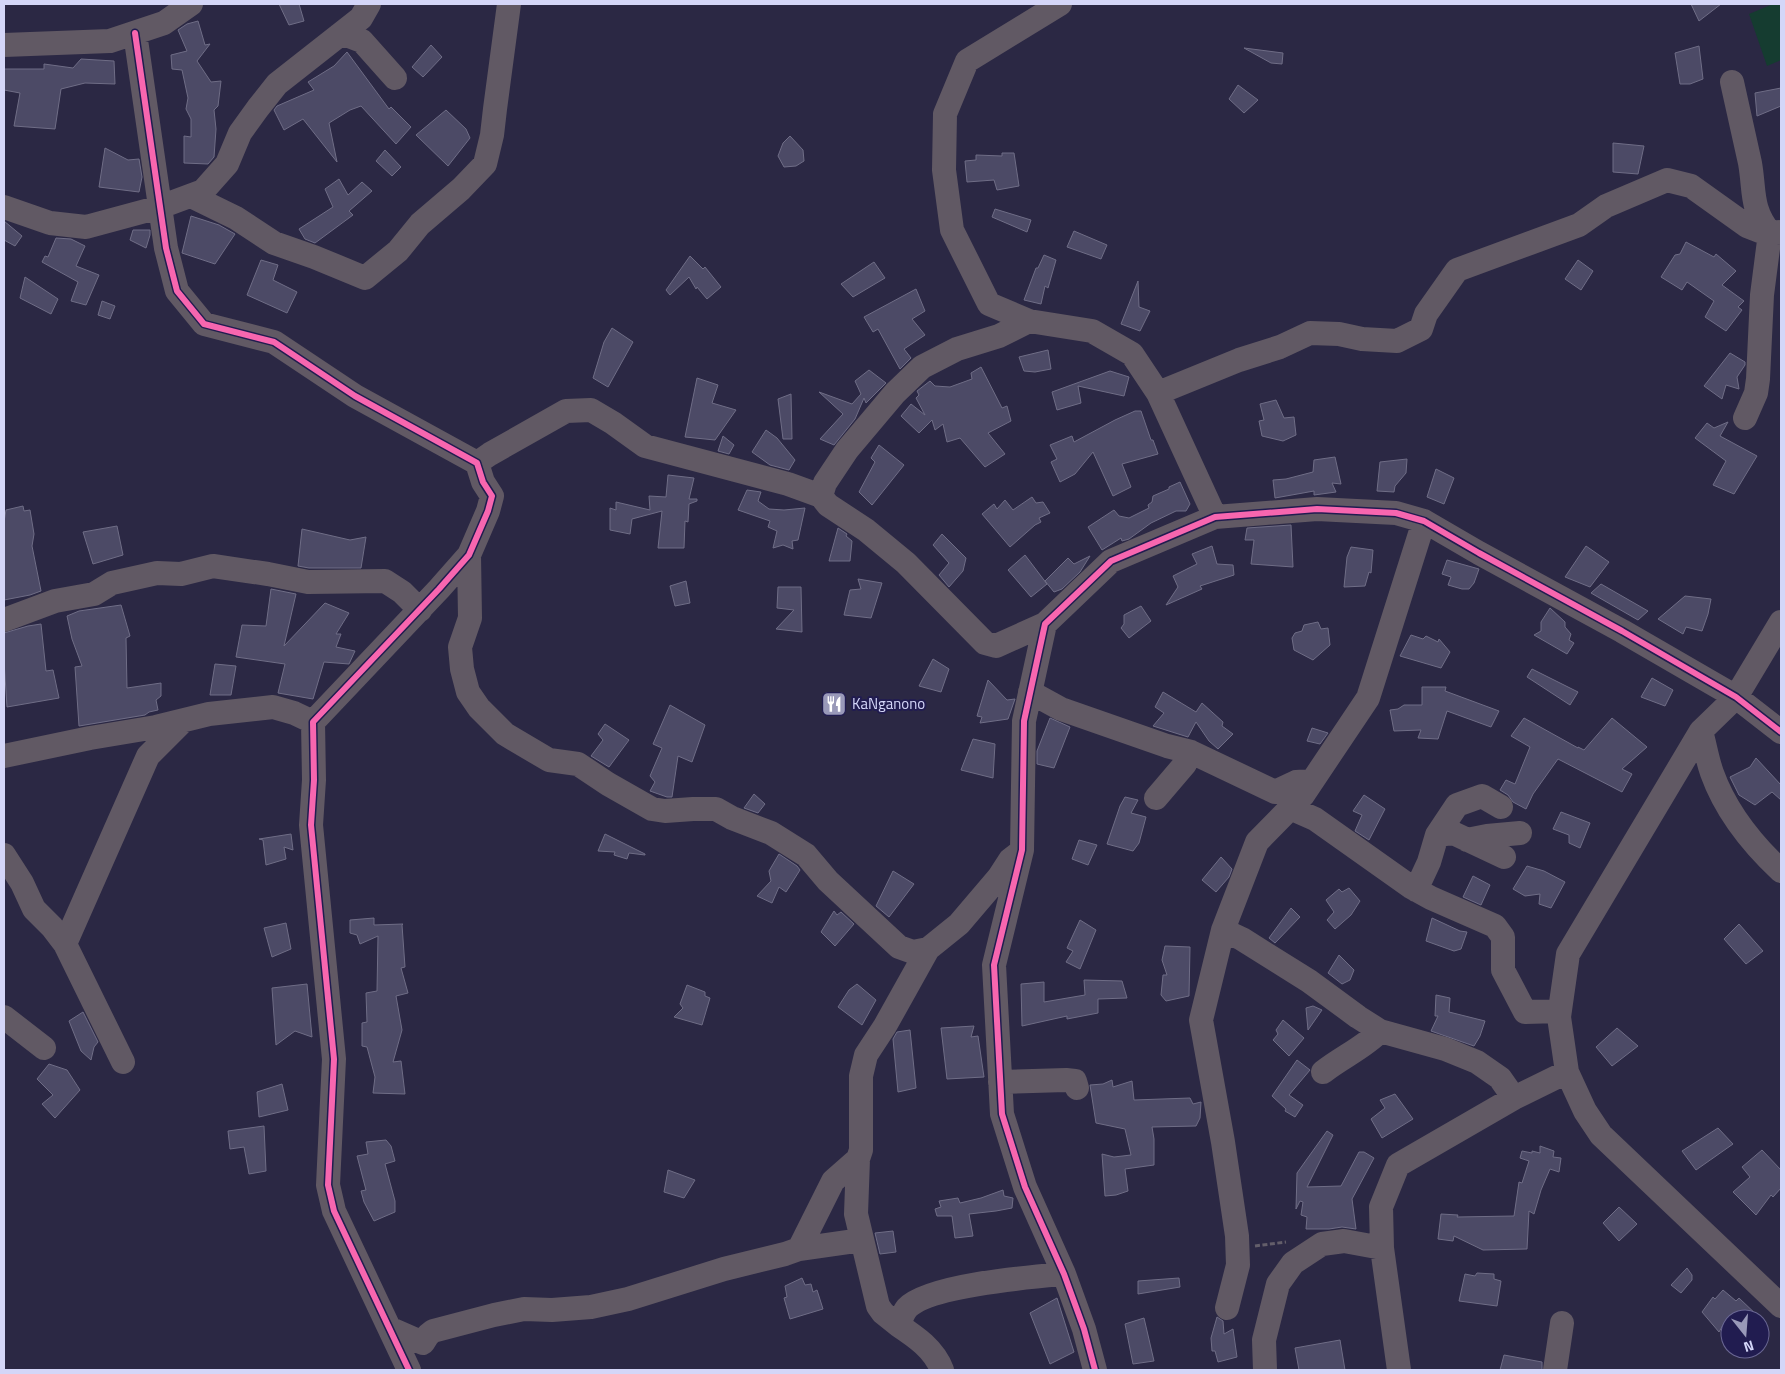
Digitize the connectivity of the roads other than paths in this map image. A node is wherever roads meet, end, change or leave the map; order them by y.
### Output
1 (191, 4) edge
2 (369, 4) edge
3 (509, 4) edge
4 (1060, 4) edge
5 (135, 33) junction
6 (340, 35) junction
7 (4, 45) edge
8 (395, 78) dead end
9 (1732, 82) dead end
10 (191, 196) junction
11 (4, 207) edge
12 (160, 207) junction
13 (1776, 232) edge
14 (1029, 321) junction
15 (1158, 393) junction
16 (1745, 418) dead end
17 (477, 463) junction
18 (821, 496) junction
19 (1215, 516) junction
20 (1424, 521) junction
21 (469, 555) junction
22 (420, 610) junction
23 (4, 620) edge
24 (1781, 622) edge
25 (1045, 624) junction
26 (1030, 692) junction
27 (1736, 697) junction
28 (184, 720) junction
29 (313, 722) junction
30 (1701, 731) junction
31 (1781, 732) edge
32 (1191, 752) junction
33 (4, 756) edge
34 (1312, 781) junction
35 (1156, 798) dead end
36 (1501, 807) dead end
37 (1290, 808) junction
38 (1520, 833) dead end
39 (1437, 835) junction
40 (1467, 840) junction
41 (1022, 850) junction
42 (4, 855) edge
43 (1504, 857) dead end
44 (1781, 871) edge
45 (1416, 890) junction
46 (1223, 930) junction
47 (65, 944) junction
48 (928, 950) junction
49 (1560, 1011) junction
50 (4, 1017) edge
51 (1380, 1031) junction
52 (44, 1048) dead end
53 (123, 1062) dead end
54 (1323, 1072) dead end
55 (1567, 1072) junction
56 (1000, 1082) junction
57 (1077, 1088) dead end
58 (1514, 1098) junction
59 (858, 1159) junction
60 (862, 1240) junction
61 (1382, 1248) junction
62 (799, 1249) junction
63 (1064, 1274) junction
64 (1781, 1306) edge
65 (1227, 1308) dead end
66 (1562, 1324) dead end
67 (898, 1325) junction
68 (391, 1330) junction
69 (409, 1370) edge
70 (942, 1370) edge
71 (1095, 1370) edge
72 (1265, 1370) edge
73 (1399, 1370) edge
74 (1555, 1370) edge

1 - 5 street
2 - 6 street
3 - 10 street
4 - 14 street
5 - 7 street
5 - 12 street
6 - 8 street
6 - 10 street
9 - 13 street
10 - 12 street
11 - 12 street
12 - 17 street
13 - 15 street
13 - 16 street
14 - 15 street
14 - 18 street
15 - 19 street
17 - 18 street
17 - 21 street
18 - 25 street
19 - 20 street
19 - 25 street
20 - 27 street
20 - 34 street
21 - 22 street
21 - 48 street
22 - 23 street
22 - 29 street
24 - 27 street
25 - 26 street
26 - 32 street
26 - 41 street
27 - 30 street
27 - 31 street
28 - 29 street
28 - 33 street
28 - 47 street
29 - 68 street
30 - 44 street
30 - 49 street
32 - 34 street
32 - 35 street
34 - 37 street
36 - 39 street
37 - 45 street
37 - 46 street
38 - 40 street
39 - 40 street
39 - 45 street
40 - 43 street
41 - 48 street
41 - 56 street
42 - 47 street
45 - 49 street
46 - 51 street
46 - 65 street
47 - 53 street
48 - 59 street
49 - 55 street
50 - 52 street
51 - 54 street
51 - 58 street
55 - 58 street
55 - 64 street
56 - 57 street
56 - 63 street
58 - 61 street
59 - 60 street
59 - 62 street
60 - 62 street
60 - 67 street
61 - 72 street
61 - 73 street
62 - 68 street
63 - 67 street
63 - 71 street
66 - 74 street
67 - 70 street
68 - 69 street

